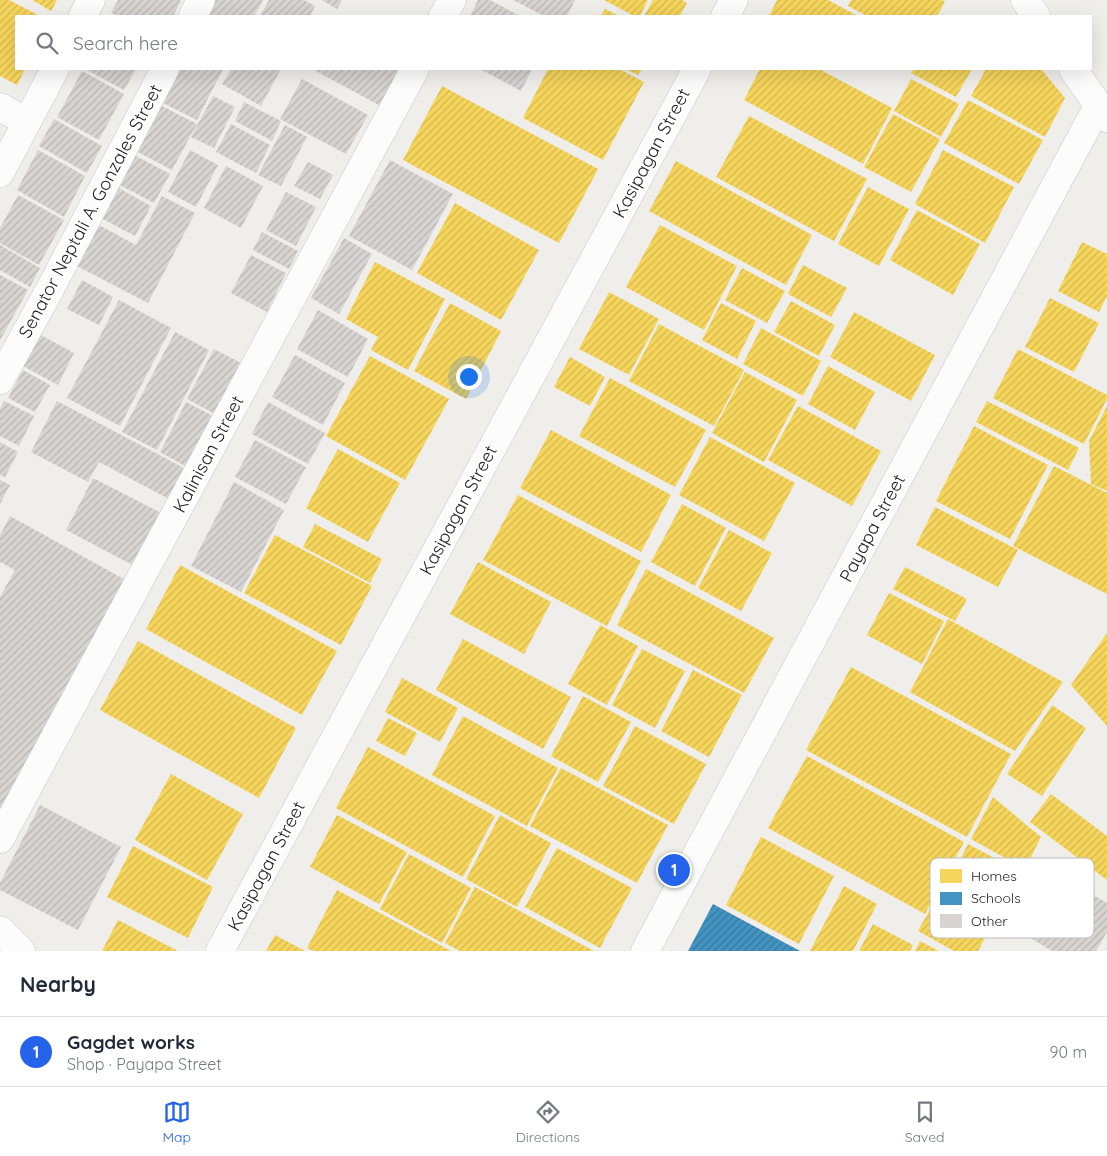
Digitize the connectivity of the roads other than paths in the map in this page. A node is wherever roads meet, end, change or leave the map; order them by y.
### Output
1 (91, 0) edge
2 (201, 0) edge
3 (452, 0) edge
4 (734, 0) edge
5 (1025, 0) edge
6 (84, 15) edge
7 (194, 15) edge
8 (444, 15) edge
9 (726, 15) edge
10 (1035, 15) edge
11 (54, 70) edge
12 (164, 70) edge
13 (414, 70) edge
14 (695, 70) edge
15 (1074, 70) edge
16 (0, 107) edge
17 (1103, 112) edge
18 (27, 122) junction
19 (0, 173) edge
20 (0, 380) edge
21 (0, 840) edge
22 (0, 930) edge
23 (21, 951) edge
24 (220, 951) edge
25 (645, 951) edge

1 - 6 street
2 - 7 street
3 - 8 street
4 - 9 street
5 - 10 street
11 - 18 street
12 - 20 street, Senator Neptali A. Gonzales Street
13 - 21 street, Kalinisan Street
14 - 24 street, Kasipagan Street
15 - 17 street
16 - 18 street
17 - 25 street, Payapa Street
18 - 19 street
22 - 23 street

